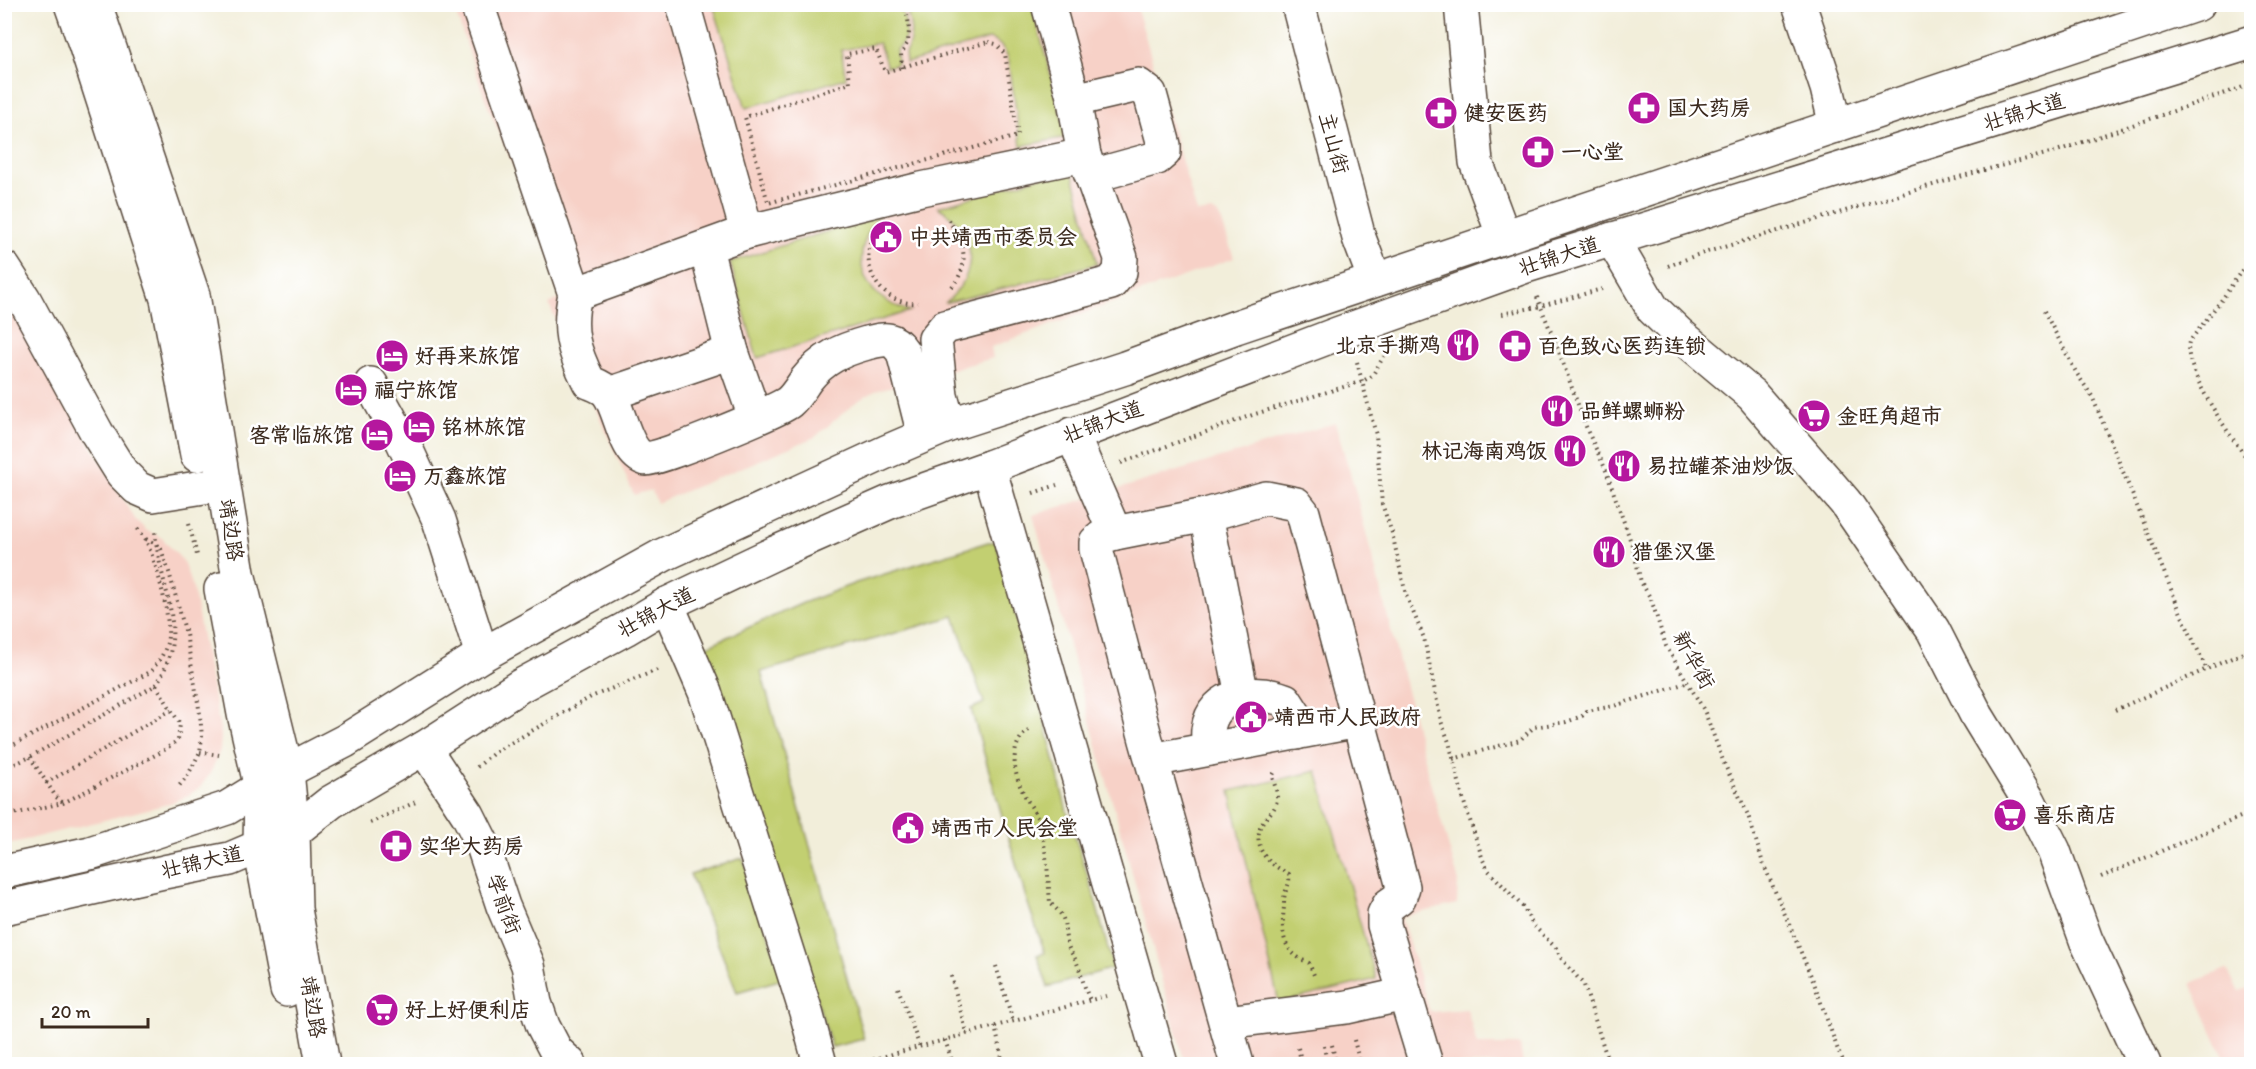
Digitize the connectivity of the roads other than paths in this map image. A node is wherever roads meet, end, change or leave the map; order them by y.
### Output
1 (71, 4) edge
2 (95, 4) edge
3 (477, 4) edge
4 (683, 4) edge
5 (1048, 4) edge
6 (1298, 4) edge
7 (1461, 4) edge
8 (1799, 4) edge
9 (2198, 4) edge
10 (2252, 42) edge
11 (1074, 100) junction
12 (1836, 126) junction
13 (1088, 165) junction
14 (747, 232) junction
15 (1504, 237) junction
16 (1612, 239) junction
17 (706, 248) junction
18 (4, 268) edge
19 (1375, 280) junction
20 (575, 294) junction
21 (732, 352) junction
22 (372, 384) dead end
23 (609, 394) junction
24 (755, 417) junction
25 (936, 430) junction
26 (1072, 434) junction
27 (989, 466) junction
28 (179, 491) junction
29 (1206, 515) junction
30 (1115, 533) junction
31 (667, 604) junction
32 (482, 655) junction
33 (1242, 694) junction
34 (1358, 721) junction
35 (1296, 733) junction
36 (424, 748) junction
37 (1209, 749) junction
38 (1152, 760) junction
39 (274, 779) junction
40 (293, 832) junction
41 (260, 848) junction
42 (4, 873) edge
43 (4, 908) edge
44 (1405, 994) junction
45 (1226, 1022) junction
46 (301, 1065) edge
47 (323, 1065) edge
48 (570, 1065) edge
49 (820, 1065) edge
50 (1161, 1065) edge
51 (1237, 1065) edge
52 (1426, 1065) edge
53 (2144, 1065) edge

1 - 28 main road, 靖边路
2 - 39 main road, 靖边路
3 - 20 main road
4 - 14 main road
5 - 11 main road
6 - 19 main road, 主山街
7 - 15 main road
8 - 12 main road
9 - 12 main road, 壮锦大道
10 - 16 main road, 壮锦大道
11 - 13 main road
11 - 13 main road
12 - 15 main road, 壮锦大道
13 - 14 main road
13 - 25 main road
14 - 17 main road
15 - 19 main road, 壮锦大道
16 - 26 main road, 壮锦大道
16 - 53 main road
17 - 20 main road
17 - 21 main road
18 - 28 main road
19 - 25 main road, 壮锦大道
20 - 23 main road
21 - 23 main road
21 - 24 main road
22 - 32 main road
23 - 24 main road
24 - 25 main road
25 - 32 main road, 壮锦大道
26 - 27 main road, 壮锦大道
26 - 30 main road
27 - 31 main road, 壮锦大道
27 - 50 main road
28 - 39 main road, 靖边路
29 - 30 main road
29 - 33 main road
29 - 34 main road
30 - 38 main road
31 - 36 main road, 壮锦大道
31 - 49 main road
32 - 39 main road, 壮锦大道
33 - 35 main road
33 - 37 main road
34 - 35 main road
34 - 44 main road
35 - 37 main road
36 - 40 main road, 壮锦大道
36 - 48 main road, 学前街
37 - 38 main road
38 - 45 main road
39 - 40 main road, 靖边路
39 - 41 main road, 靖边路
39 - 42 main road, 壮锦大道
40 - 41 main road, 壮锦大道
40 - 47 main road, 靖边路
41 - 43 main road, 壮锦大道
41 - 46 main road, 靖边路
44 - 45 main road
44 - 52 main road
45 - 51 main road

